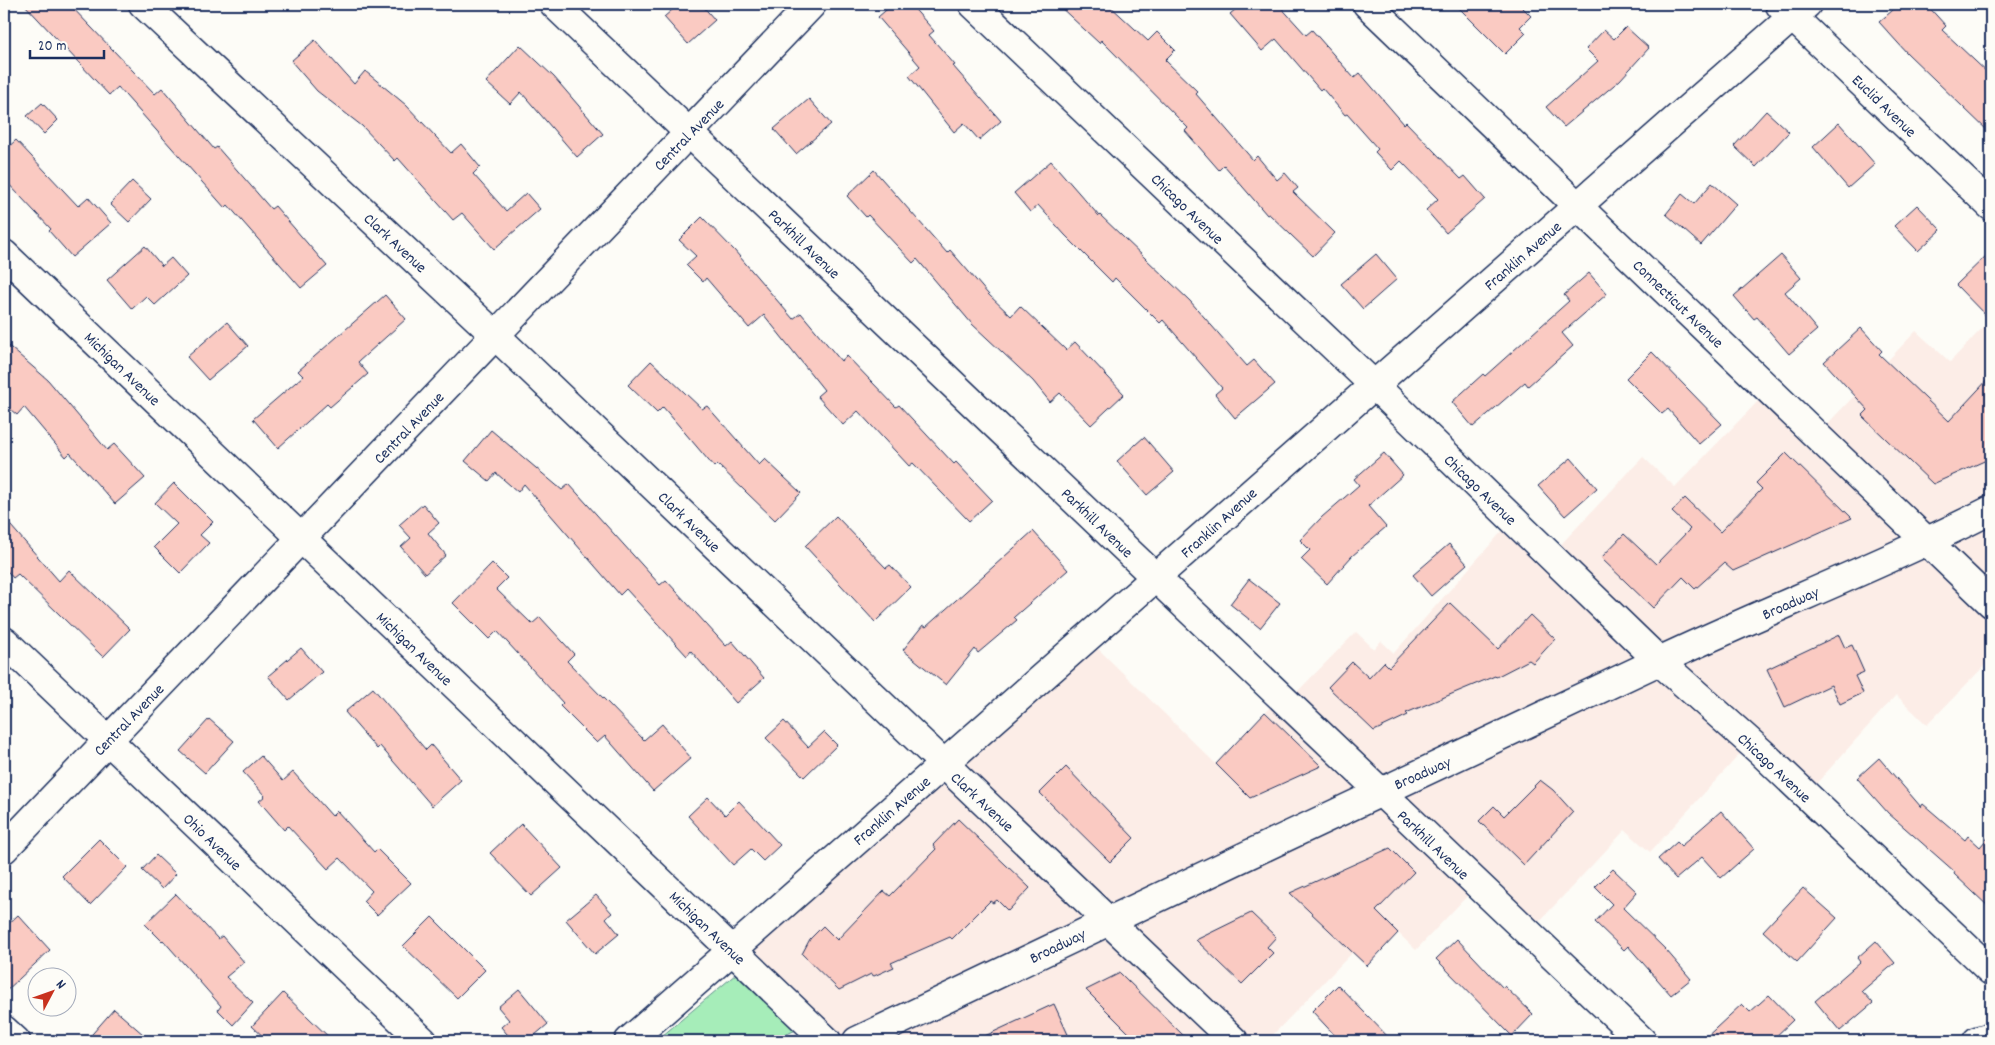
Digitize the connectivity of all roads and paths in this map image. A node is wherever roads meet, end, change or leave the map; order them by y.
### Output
1 (143, 4) edge
2 (554, 4) edge
3 (812, 4) edge
4 (973, 4) edge
5 (1366, 4) edge
6 (1793, 8) edge
7 (689, 132) junction
8 (1578, 206) junction
9 (1991, 206) edge
10 (4, 254) edge
11 (495, 335) junction
12 (1374, 385) junction
13 (1991, 510) edge
14 (301, 538) junction
15 (1927, 542) junction
16 (1156, 578) junction
17 (1991, 603) edge
18 (4, 641) edge
19 (1659, 661) junction
20 (108, 740) junction
21 (944, 764) junction
22 (1379, 791) junction
23 (4, 849) edge
24 (1109, 920) junction
25 (732, 950) junction
26 (1991, 971) edge
27 (4, 1030) edge
28 (1991, 1037) edge
29 (16, 1041) edge
30 (423, 1041) edge
31 (629, 1041) edge
32 (827, 1041) edge
33 (857, 1041) edge
34 (1234, 1041) edge
35 (1642, 1041) edge
36 (1977, 1041) edge

1 - 11 street, Clark Avenue
2 - 7 street, Parkhill Avenue
3 - 7 street, Central Avenue
4 - 12 street, Chicago Avenue
5 - 8 street, Connecticut Avenue
6 - 8 street, Franklin Avenue
6 - 9 street, Euclid Avenue
7 - 11 street, Central Avenue
7 - 16 street, Parkhill Avenue
8 - 12 street, Franklin Avenue
8 - 15 street, Connecticut Avenue
10 - 14 street, Michigan Avenue
11 - 14 street, Central Avenue
11 - 21 street, Clark Avenue
12 - 16 street, Franklin Avenue
12 - 19 street, Chicago Avenue
13 - 15 street, Broadway
14 - 20 street, Central Avenue
14 - 25 street, Michigan Avenue
15 - 17 street, Connecticut Avenue
15 - 19 street, Broadway
16 - 21 street, Franklin Avenue
16 - 22 street, Parkhill Avenue
18 - 20 street, Ohio Avenue
19 - 22 street, Broadway
19 - 26 street, Chicago Avenue
20 - 23 street, Central Avenue
20 - 30 street, Ohio Avenue
21 - 24 street, Clark Avenue
21 - 25 street, Franklin Avenue
22 - 24 street, Broadway
22 - 35 street, Parkhill Avenue
24 - 33 street, Broadway
24 - 34 street, Clark Avenue
25 - 31 street, Franklin Avenue
25 - 32 street, Michigan Avenue
27 - 29 street
28 - 36 street

